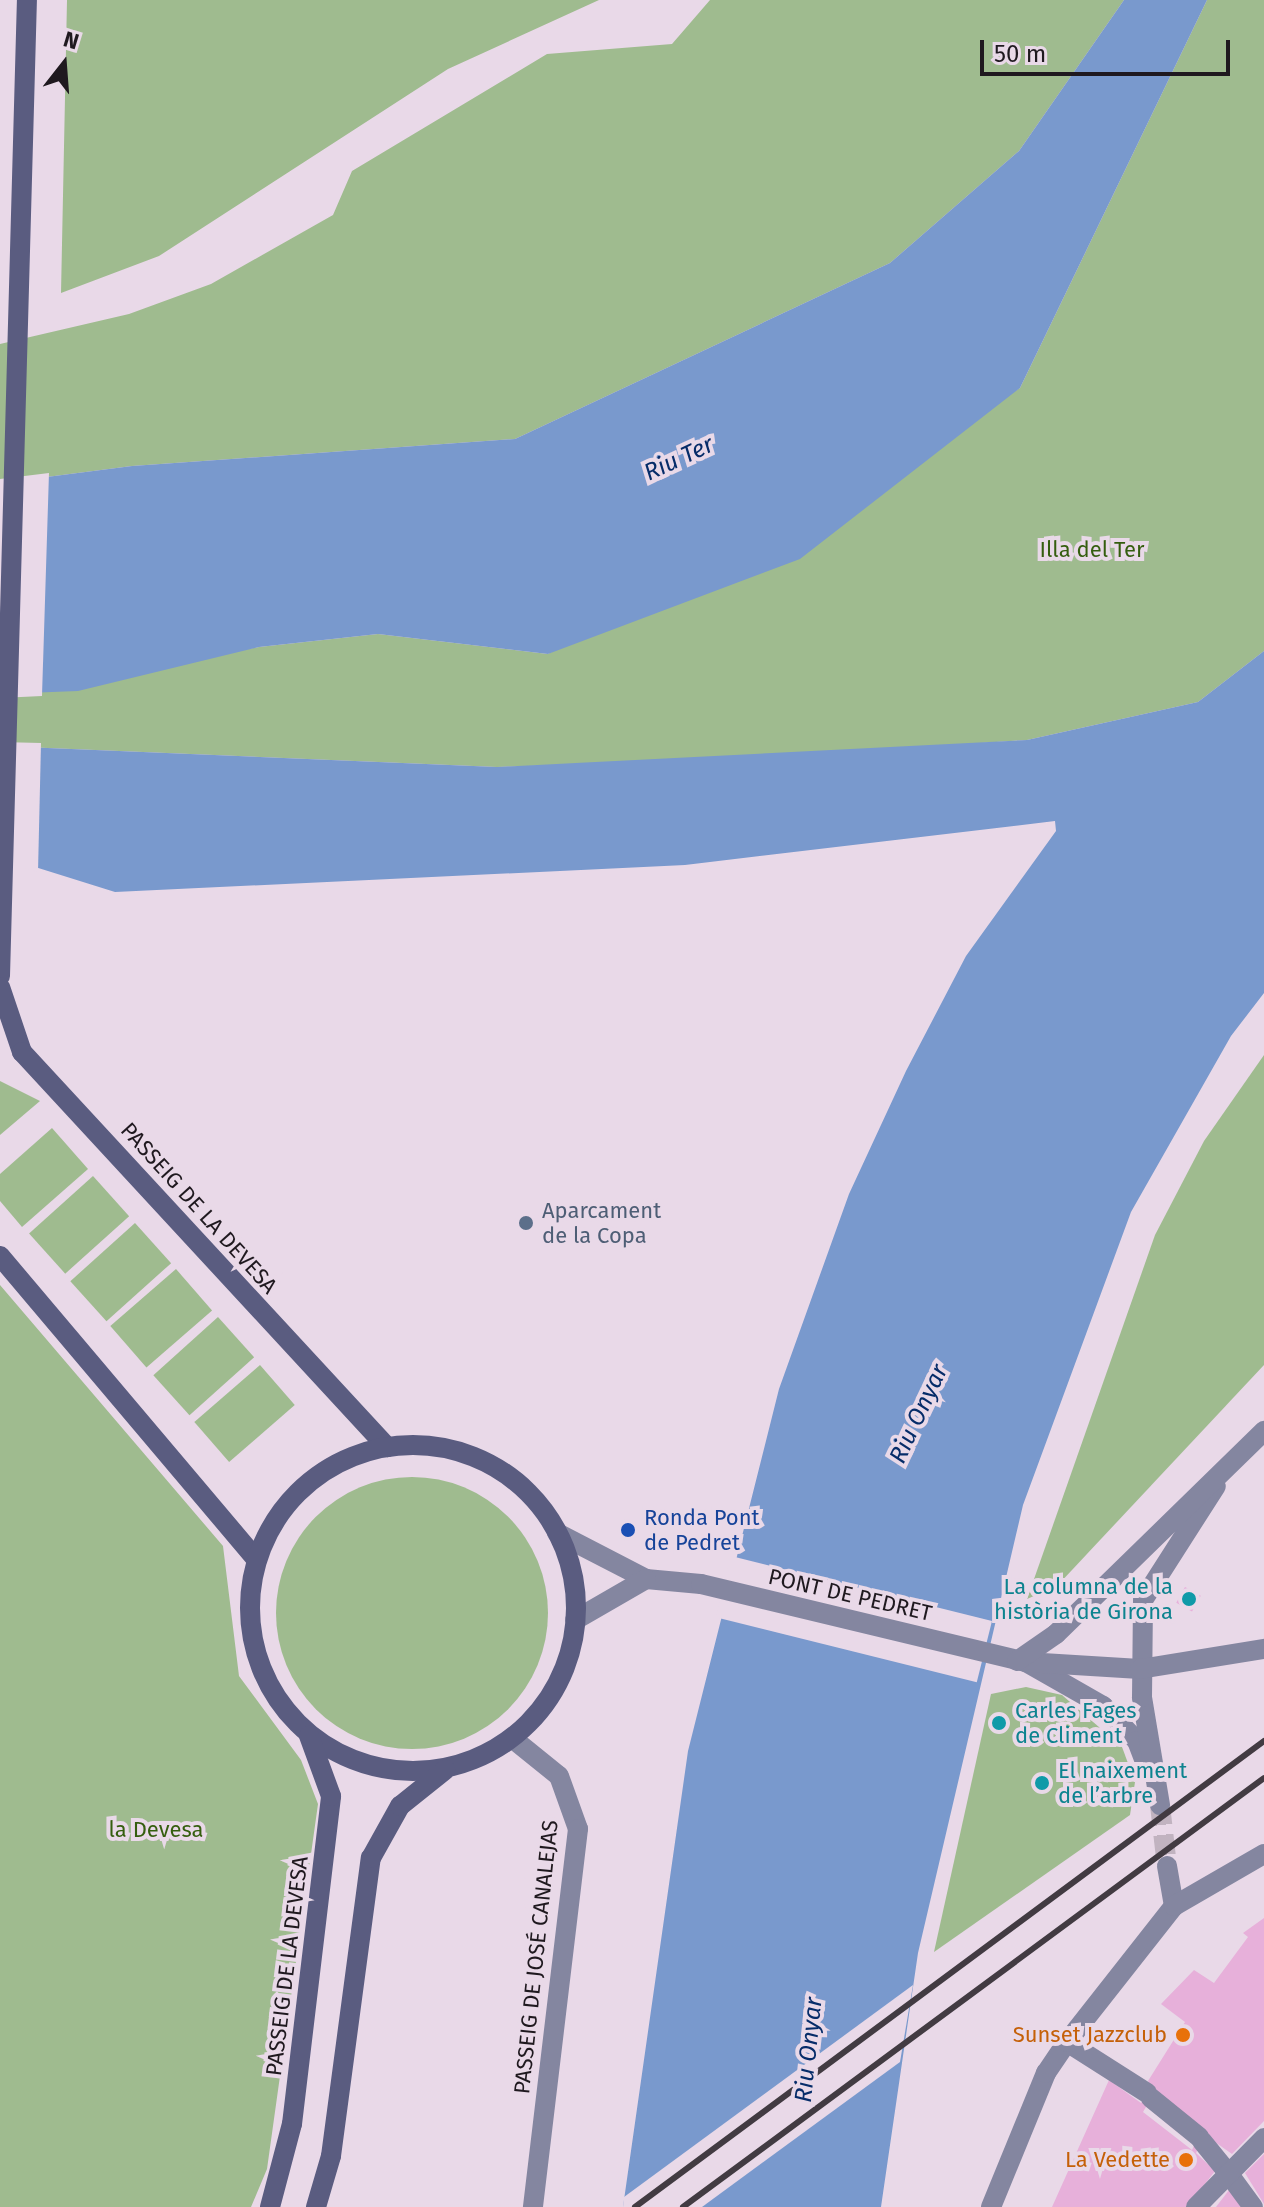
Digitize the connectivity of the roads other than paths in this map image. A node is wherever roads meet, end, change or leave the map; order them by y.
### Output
1 (27, 0) edge
2 (0, 976) edge
3 (0, 987) edge
4 (0, 1256) edge
5 (1264, 1431) edge
6 (1249, 1446) junction
7 (387, 1447) junction
8 (557, 1533) junction
9 (257, 1560) junction
10 (646, 1579) junction
11 (575, 1620) junction
12 (1264, 1649) edge
13 (1021, 1662) junction
14 (1140, 1669) junction
15 (307, 1732) junction
16 (512, 1738) junction
17 (447, 1768) junction
18 (1264, 1854) edge
19 (1167, 1866) tunnel mouth
20 (1174, 1906) junction
21 (1067, 2042) junction
22 (1264, 2138) edge
23 (1228, 2173) junction
24 (270, 2207) edge
25 (316, 2207) edge
26 (533, 2207) edge
27 (991, 2207) edge
28 (1196, 2207) edge
29 (1253, 2207) edge

1 - 2 main road
3 - 7 main road, PASSEIG DE LA DEVESA
4 - 9 main road
5 - 6 street
6 - 13 street
6 - 14 street
7 - 8 main road
7 - 9 main road
8 - 10 street
8 - 11 main road
9 - 15 main road
10 - 11 street
10 - 13 street, PONT DE PEDRET
11 - 16 main road
12 - 14 street
13 - 14 street
13 - 14 street
15 - 17 main road
15 - 24 main road, PASSEIG DE LA DEVESA
16 - 17 main road
16 - 26 street, PASSEIG DE JOSÉ CANALEJAS
17 - 25 main road
18 - 20 street
19 - 20 street
20 - 21 street
21 - 23 street
21 - 27 street
22 - 23 street
23 - 28 street
23 - 29 street

